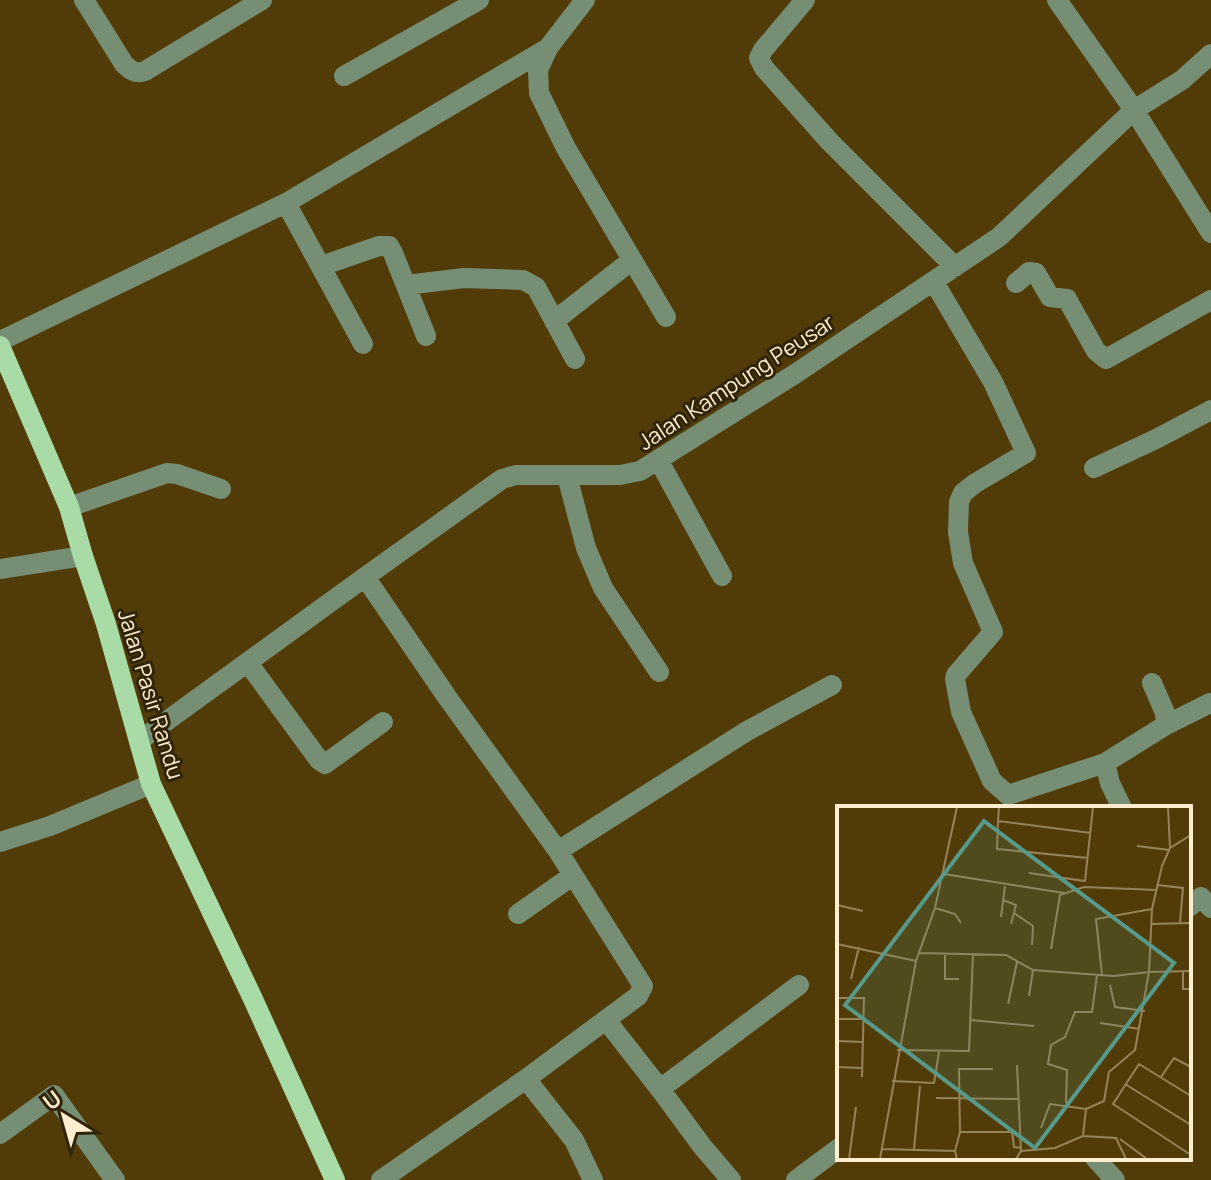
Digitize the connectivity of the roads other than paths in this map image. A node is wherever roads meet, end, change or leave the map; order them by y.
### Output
1 (84, 0) edge
2 (262, 0) edge
3 (479, 0) edge
4 (585, 0) edge
5 (805, 0) edge
6 (1057, 0) edge
7 (548, 48) junction
8 (1211, 54) edge
9 (344, 76) dead end
10 (1134, 110) junction
11 (286, 203) junction
12 (1211, 233) edge
13 (632, 260) junction
14 (321, 266) junction
15 (955, 267) junction
16 (934, 282) junction
17 (1016, 283) dead end
18 (406, 285) junction
19 (1211, 300) edge
20 (666, 317) dead end
21 (554, 321) junction
22 (426, 336) dead end
23 (0, 343) edge
24 (363, 344) dead end
25 (575, 359) dead end
26 (1211, 410) edge
27 (659, 461) junction
28 (1094, 468) dead end
29 (567, 476) junction
30 (221, 489) dead end
31 (69, 507) junction
32 (83, 556) junction
33 (0, 569) edge
34 (722, 576) dead end
35 (365, 577) junction
36 (248, 663) junction
37 (659, 672) dead end
38 (1152, 683) dead end
39 (832, 685) dead end
40 (1210, 703) edge
41 (383, 722) dead end
42 (1166, 725) junction
43 (139, 741) junction
44 (1105, 763) junction
45 (151, 784) junction
46 (1121, 806) edge
47 (0, 842) edge
48 (558, 851) junction
49 (572, 876) junction
50 (518, 914) dead end
51 (799, 985) dead end
52 (606, 1020) junction
53 (526, 1079) junction
54 (660, 1089) junction
55 (0, 1134) edge
56 (837, 1149) edge
57 (1097, 1160) edge
58 (115, 1180) edge
59 (335, 1180) edge
60 (381, 1180) edge
61 (593, 1180) edge
62 (731, 1180) edge
63 (796, 1180) edge
64 (1115, 1180) edge

1 - 2 street
3 - 9 street
4 - 7 street
5 - 15 street
6 - 10 street
7 - 11 street
7 - 13 street
8 - 10 street, Jalan Kampung Peusar
10 - 12 street
10 - 15 street, Jalan Kampung Peusar
11 - 14 street
11 - 23 street
13 - 20 street
13 - 21 street
14 - 18 street
14 - 24 street
15 - 16 street, Jalan Kampung Peusar
16 - 27 street, Jalan Kampung Peusar
16 - 44 street
17 - 19 street
18 - 21 street
18 - 22 street
21 - 25 street
23 - 31 main road, Jalan Pasir Randu
26 - 28 street
27 - 29 street, Jalan Kampung Peusar
27 - 34 street
29 - 35 street, Jalan Kampung Peusar
29 - 37 street
30 - 31 street
31 - 32 main road, Jalan Pasir Randu
32 - 33 street
32 - 43 main road, Jalan Pasir Randu
35 - 36 street, Jalan Kampung Peusar
35 - 48 street
36 - 41 street
36 - 43 street, Jalan Kampung Peusar
38 - 42 street
39 - 48 street
40 - 42 street
42 - 44 street
43 - 45 main road, Jalan Pasir Randu
44 - 46 street
45 - 47 street
45 - 59 main road, Jalan Pasir Randu
48 - 49 street
49 - 50 street
49 - 52 street
51 - 54 street
52 - 53 street
52 - 54 street
53 - 60 street
53 - 61 street
54 - 62 street
55 - 58 street
56 - 63 street
57 - 64 street

